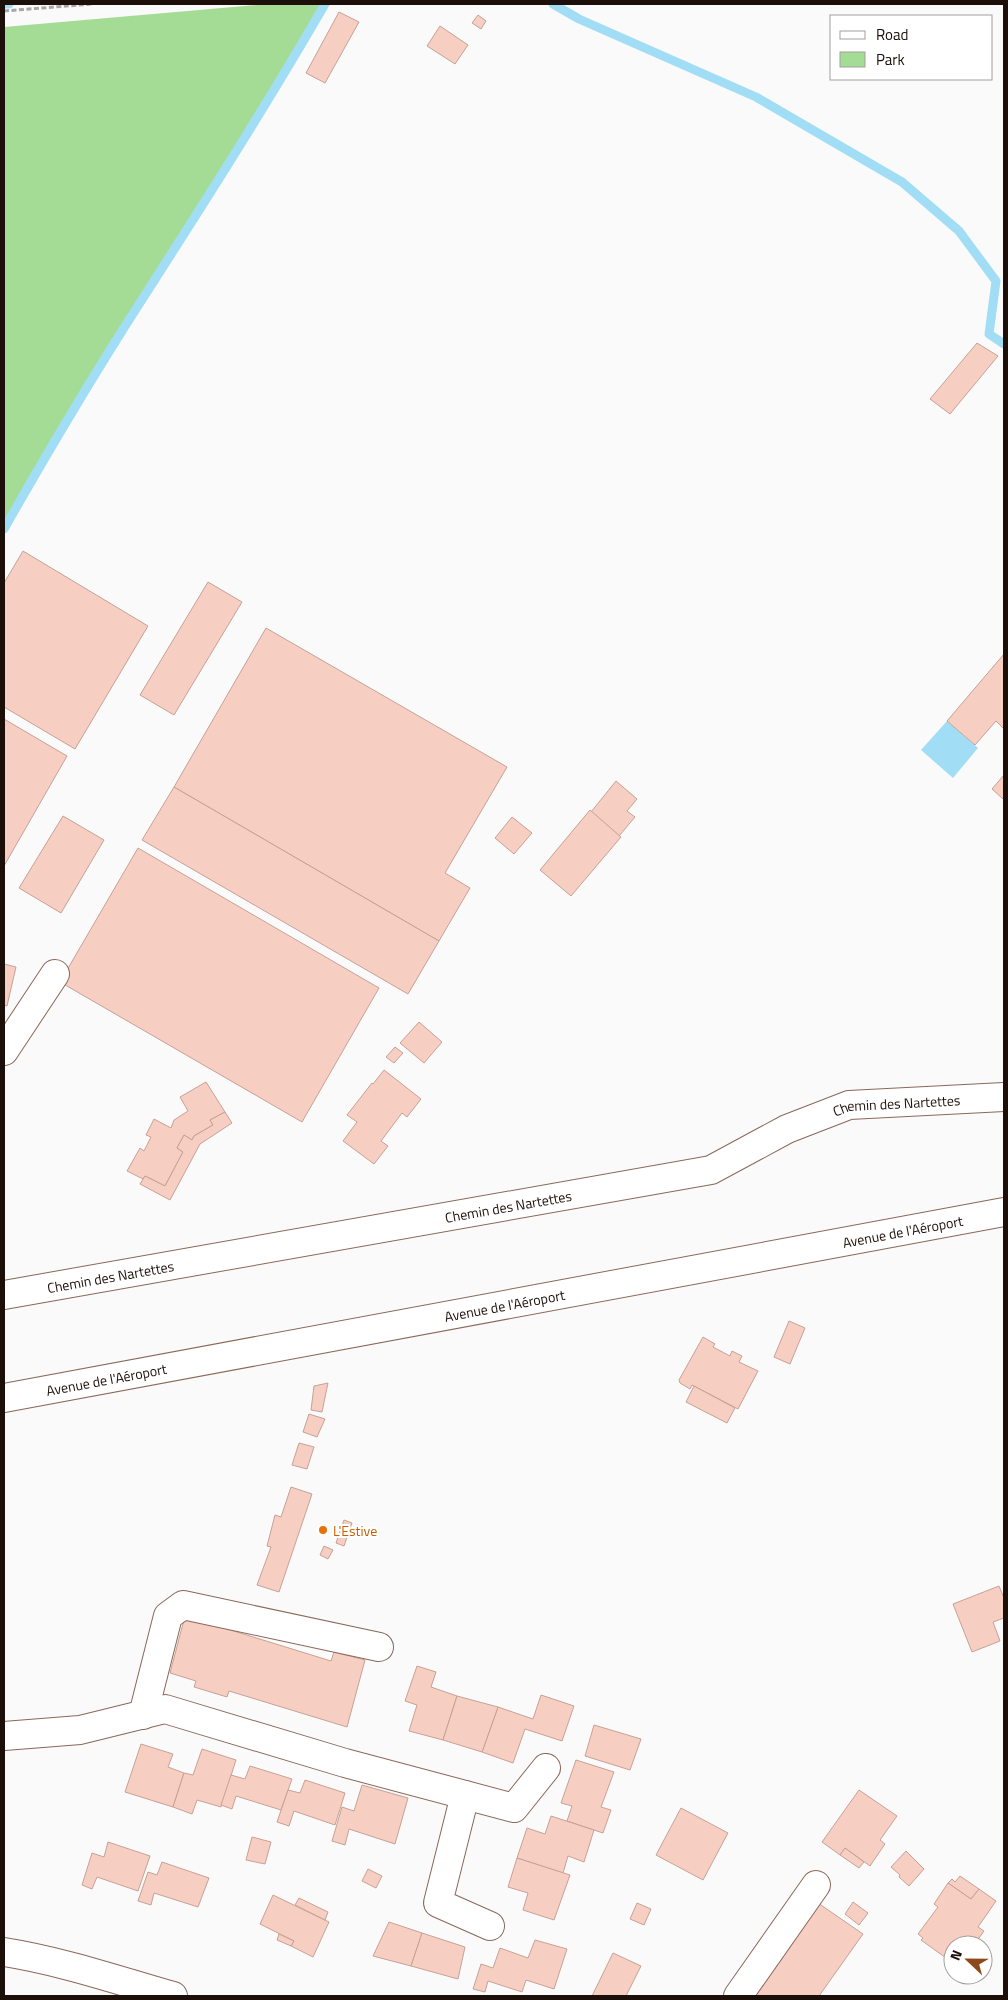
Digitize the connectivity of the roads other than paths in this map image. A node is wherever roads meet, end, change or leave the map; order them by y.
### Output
1 (55, 974) dead end
2 (4, 1051) edge
3 (1004, 1097) edge
4 (1004, 1212) edge
5 (4, 1295) edge
6 (4, 1398) edge
7 (379, 1647) dead end
8 (143, 1715) junction
9 (4, 1736) edge
10 (546, 1768) dead end
11 (464, 1795) junction
12 (816, 1885) dead end
13 (490, 1926) dead end
14 (4, 1952) edge
15 (173, 1996) edge
16 (738, 1996) edge

1 - 2 street
3 - 5 street, Chemin des Nartettes
4 - 6 street, Avenue de l'Aéroport
7 - 8 street
8 - 9 street
8 - 11 street
10 - 11 street
11 - 13 street
12 - 16 street
14 - 15 street

